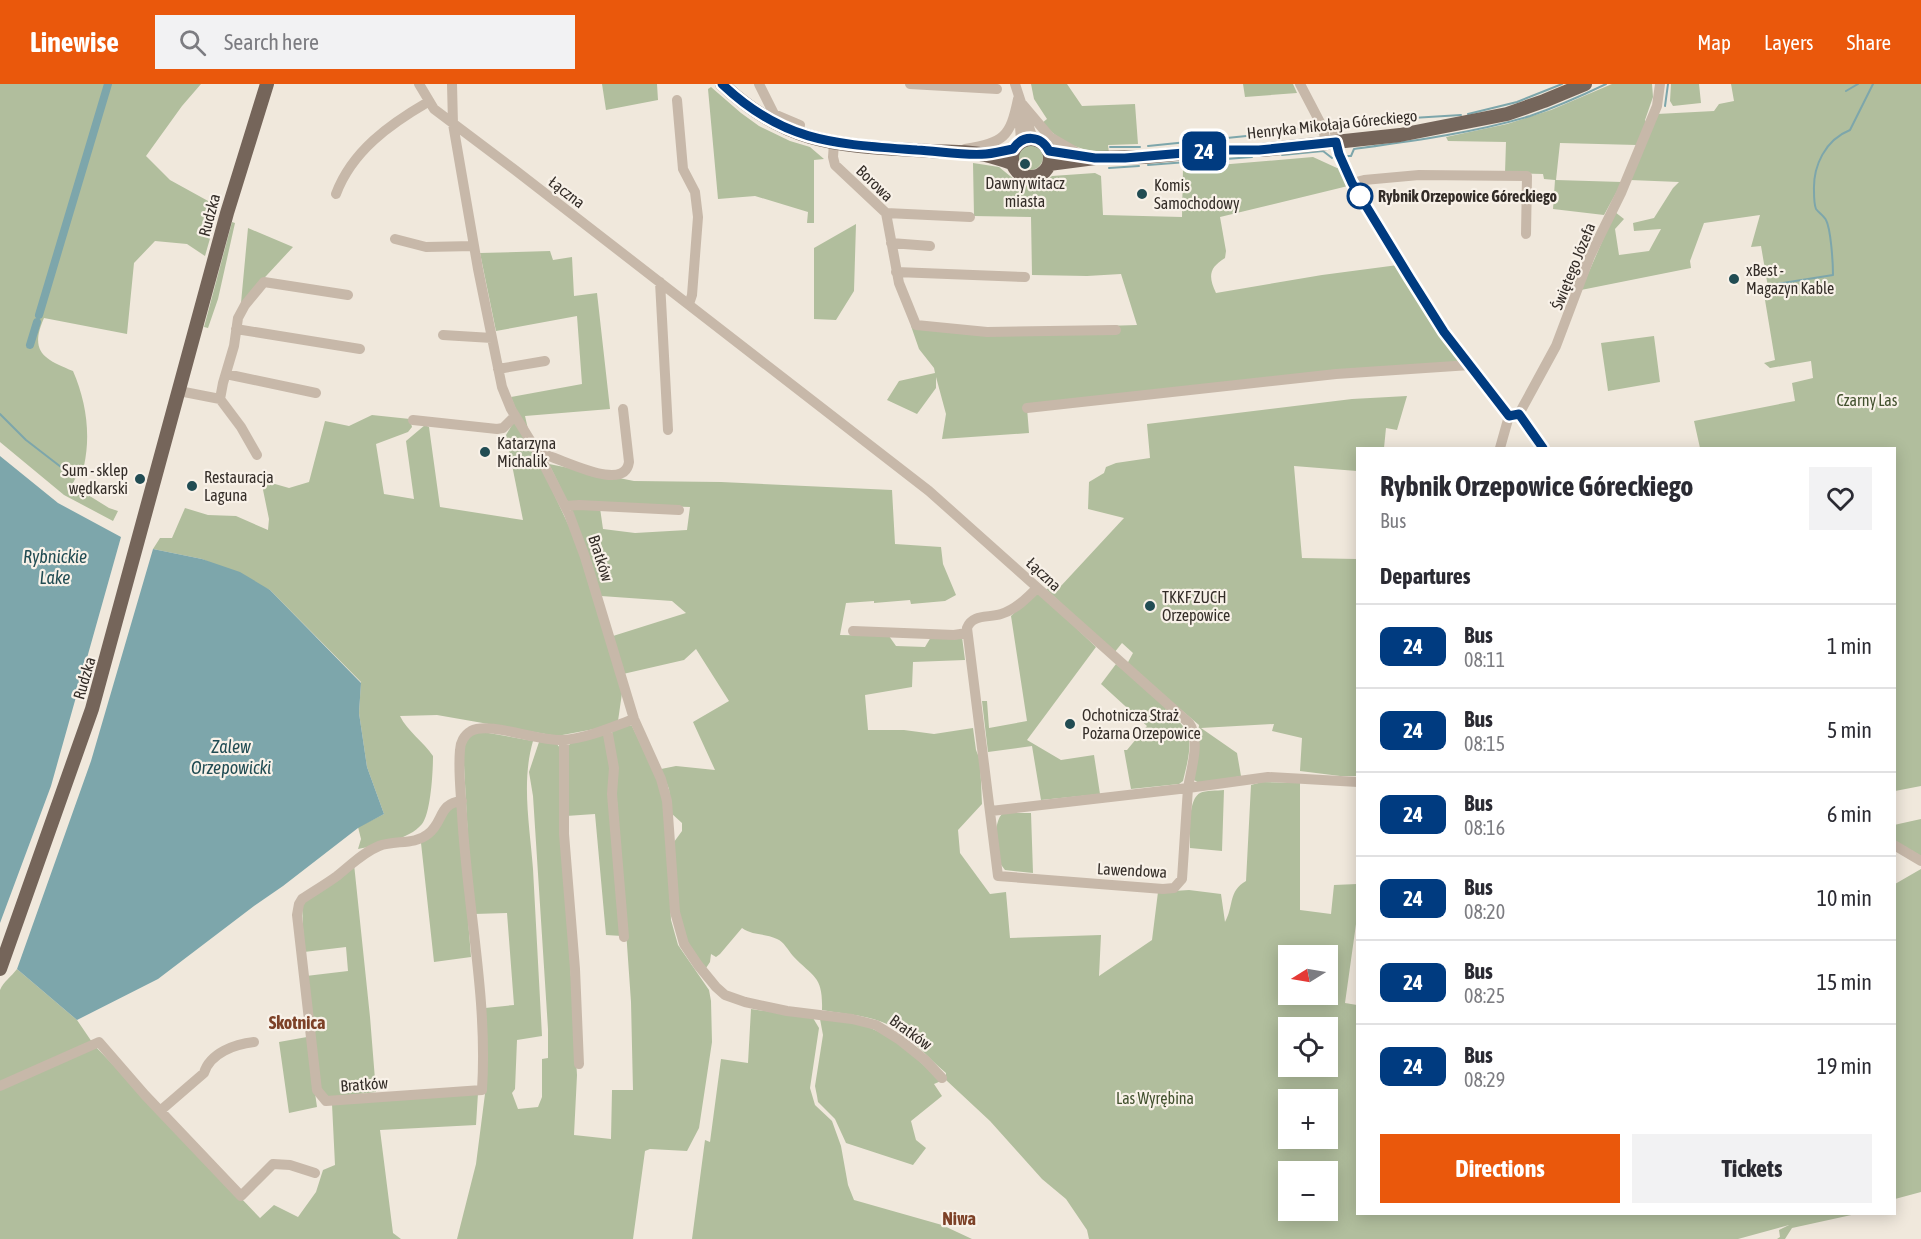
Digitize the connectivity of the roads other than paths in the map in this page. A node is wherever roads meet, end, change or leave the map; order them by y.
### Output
1 (267, 84) edge
2 (418, 84) edge
3 (452, 84) edge
4 (722, 84) edge
5 (759, 84) edge
6 (910, 84) edge
7 (1015, 84) edge
8 (1300, 84) edge
9 (1585, 84) edge
10 (1660, 84) edge
11 (997, 89) dead end
12 (1018, 99) junction
13 (677, 100) dead end
14 (428, 102) junction
15 (453, 124) junction
16 (800, 125) dead end
17 (1330, 138) junction
18 (834, 143) junction
19 (1020, 148) junction
20 (950, 152) junction
21 (1081, 155) junction
22 (1049, 158) junction
23 (1095, 158) junction
24 (1352, 183) junction
25 (336, 194) dead end
26 (886, 213) junction
27 (970, 217) dead end
28 (1526, 234) dead end
29 (395, 239) dead end
30 (891, 243) junction
31 (474, 246) junction
32 (930, 246) dead end
33 (898, 277) junction
34 (1025, 278) dead end
35 (660, 282) junction
36 (348, 295) dead end
37 (689, 304) junction
38 (236, 329) junction
39 (1116, 330) dead end
40 (443, 335) dead end
41 (492, 338) junction
42 (360, 350) dead end
43 (545, 361) dead end
44 (1470, 365) junction
45 (498, 369) junction
46 (226, 374) junction
47 (179, 391) junction
48 (316, 393) dead end
49 (220, 399) junction
50 (1027, 408) dead end
51 (623, 409) dead end
52 (1514, 415) junction
53 (515, 416) junction
54 (413, 420) dead end
55 (668, 430) dead end
56 (1500, 447) edge
57 (1542, 447) edge
58 (538, 453) junction
59 (256, 455) dead end
60 (565, 506) junction
61 (679, 510) dead end
62 (1037, 588) junction
63 (853, 631) dead end
64 (967, 633) junction
65 (634, 719) junction
66 (607, 729) junction
67 (564, 740) junction
68 (1356, 782) edge
69 (1188, 788) junction
70 (462, 801) junction
71 (991, 811) junction
72 (1896, 846) edge
73 (1921, 861) edge
74 (624, 937) dead end
75 (0, 969) edge
76 (254, 1042) dead end
77 (579, 1064) dead end
78 (942, 1078) dead end
79 (0, 1086) edge
80 (160, 1111) junction
81 (315, 1173) dead end

1 - 47 main road, Rudzka
2 - 14 street, Łączna
3 - 15 street, Bratków
4 - 18 main road
5 - 16 street
6 - 11 street
7 - 12 street
8 - 17 street
9 - 17 main road, Henryka Mikołaja Góreckiego
10 - 52 street, Świętego Józefa
12 - 19 street
12 - 20 street
12 - 21 street
13 - 37 street
14 - 15 street, Łączna
14 - 25 street
15 - 31 street, Bratków
15 - 35 street, Łączna
17 - 23 main road, Henryka Mikołaja Góreckiego
17 - 24 street
18 - 20 main road
18 - 26 street, Borowa
19 - 20 main road
19 - 22 main road
19 - 22 main road
21 - 22 main road, Henryka Mikołaja Góreckiego
21 - 23 main road, Henryka Mikołaja Góreckiego
22 - 23 main road, Henryka Mikołaja Góreckiego
24 - 28 street
24 - 44 street
26 - 27 street
26 - 30 street, Borowa
29 - 31 street
30 - 32 street
30 - 33 street, Borowa
31 - 41 street, Bratków
33 - 34 street
33 - 39 street, Borowa
35 - 37 street, Łączna
35 - 55 street
36 - 38 street
37 - 62 street, Łączna
38 - 42 street
38 - 46 street
40 - 41 street
41 - 45 street, Bratków
43 - 45 street
44 - 50 street
44 - 52 street
45 - 53 street, Bratków
46 - 48 street
46 - 49 street
47 - 49 street
47 - 75 main road, Rudzka
49 - 59 street
51 - 58 street
52 - 56 street, Świętego Józefa
52 - 57 street
53 - 54 street
53 - 58 street, Bratków
58 - 60 street, Bratków
60 - 61 street
60 - 65 street, Bratków
62 - 64 street
62 - 69 street, Łączna
63 - 64 street
64 - 71 street, Lawendowa
65 - 66 street, Bratków
65 - 78 street, Bratków
66 - 67 street, Bratków
66 - 74 street
67 - 70 street, Bratków
67 - 77 street
68 - 69 street
69 - 71 street
69 - 71 street, Lawendowa
70 - 70 street, Bratków
72 - 73 street
76 - 80 street
79 - 80 street
80 - 81 street

